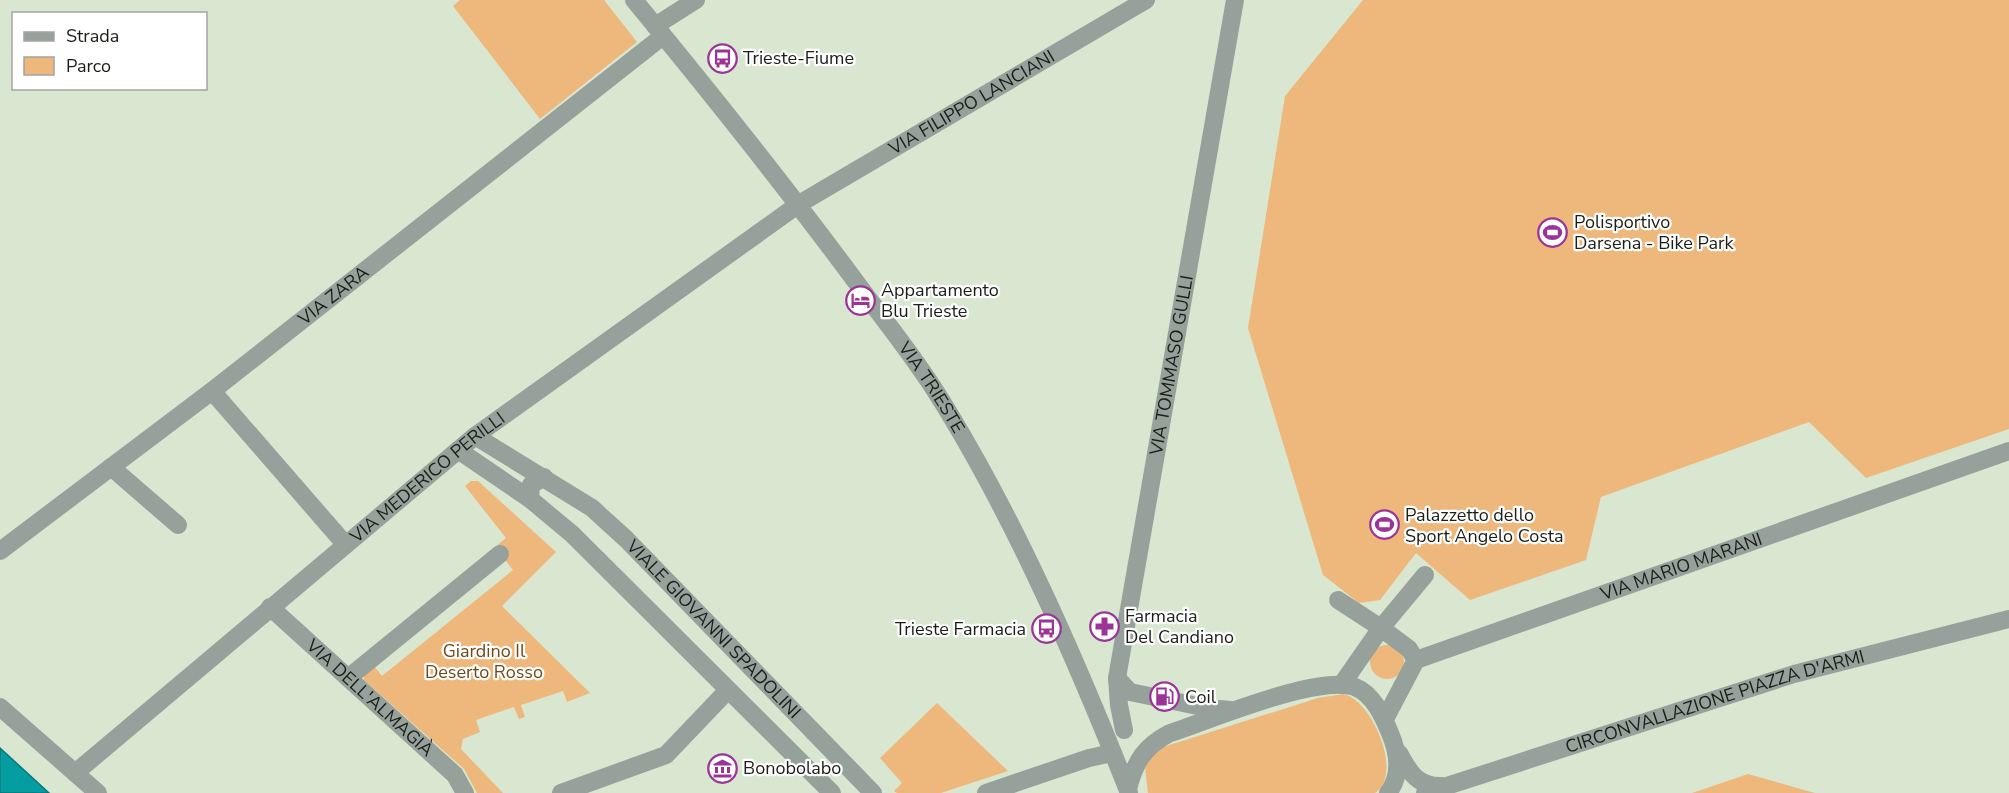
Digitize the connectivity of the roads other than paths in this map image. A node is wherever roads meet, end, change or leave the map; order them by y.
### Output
1 (634, 0) edge
2 (696, 0) edge
3 (1146, 0) edge
4 (1235, 0) edge
5 (659, 31) junction
6 (799, 204) junction
7 (212, 392) junction
8 (475, 436) junction
9 (458, 450) junction
10 (2009, 451) edge
11 (111, 467) junction
12 (544, 477) junction
13 (530, 499) junction
14 (178, 525) dead end
15 (345, 544) junction
16 (0, 551) edge
17 (500, 554) dead end
18 (1425, 575) dead end
19 (1338, 600) dead end
20 (270, 608) junction
21 (2009, 619) edge
22 (1381, 628) junction
23 (1416, 660) junction
24 (1073, 661) junction
25 (348, 678) junction
26 (1117, 678) junction
27 (1342, 684) junction
28 (728, 690) junction
29 (0, 707) edge
30 (1239, 710) junction
31 (1384, 719) junction
32 (1124, 730) junction
33 (1170, 733) junction
34 (1396, 749) junction
35 (1112, 753) junction
36 (81, 767) junction
37 (1459, 787) edge
38 (1129, 791) edge
39 (98, 793) edge
40 (465, 793) edge
41 (561, 793) edge
42 (832, 793) edge
43 (873, 793) edge
44 (986, 793) edge
45 (1388, 793) edge
46 (1425, 793) edge

1 - 5 street, VIA TRIESTE
2 - 5 street, VIA ZARA
3 - 6 street, VIA FILIPPO LANCIANI
4 - 26 street, VIA TOMMASO GULLI
5 - 6 street, VIA TRIESTE
5 - 7 street, VIA ZARA
6 - 8 street, VIA MEDERICO PERILLI
6 - 24 street, VIA TRIESTE
7 - 11 street, VIA ZARA
7 - 15 street
8 - 9 street, VIA MEDERICO PERILLI
8 - 12 street, VIALE GIOVANNI SPADOLINI
9 - 13 street, VIALE GIOVANNI SPADOLINI
9 - 15 street, VIA MEDERICO PERILLI
10 - 23 street, VIA MARIO MARANI
11 - 14 street
11 - 16 street, VIA ZARA
12 - 13 street
12 - 43 street, VIALE GIOVANNI SPADOLINI
13 - 28 street, VIALE GIOVANNI SPADOLINI
15 - 20 street, VIA MEDERICO PERILLI
17 - 25 street
18 - 22 street
19 - 22 street
20 - 25 street, VIA DELL'ALMAGIÀ
20 - 36 street, VIA MEDERICO PERILLI
21 - 37 street, CIRCONVALLAZIONE PIAZZA D'ARMI
22 - 23 street
22 - 27 street
23 - 31 street
24 - 32 street, VIA TRIESTE
24 - 35 street, VIA TRIESTE
25 - 40 street, VIA DELL'ALMAGIÀ
26 - 30 street
26 - 32 street, VIA TOMMASO GULLI
27 - 30 street
27 - 31 street
28 - 41 street
28 - 42 street, VIALE GIOVANNI SPADOLINI
29 - 36 street
30 - 33 street
31 - 34 street
32 - 33 street
33 - 38 street
34 - 37 street
34 - 45 street
35 - 38 street, VIA TRIESTE
35 - 44 street
36 - 39 street
37 - 46 street, CIRCONVALLAZIONE PIAZZA D'ARMI

